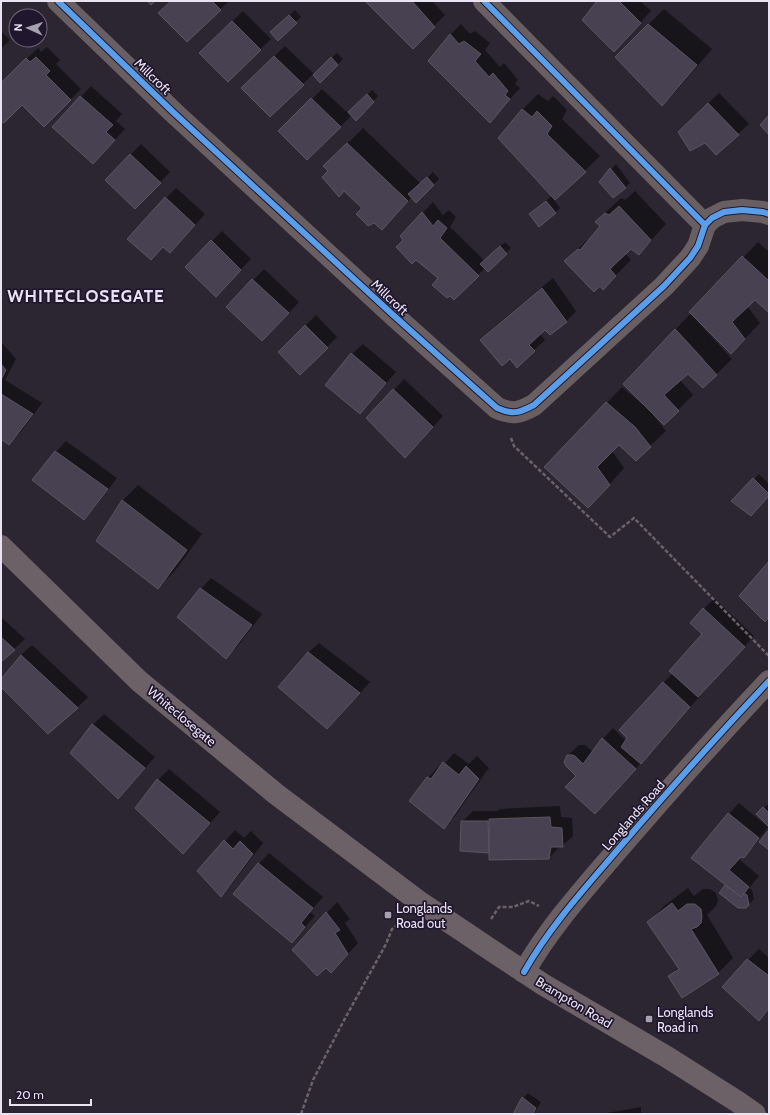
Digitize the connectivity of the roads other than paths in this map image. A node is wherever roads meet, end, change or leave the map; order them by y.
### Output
1 (58, 1) edge
2 (484, 1) edge
3 (769, 214) edge
4 (705, 225) junction
5 (1, 546) edge
6 (769, 681) edge
7 (377, 870) joint
8 (524, 972) junction
9 (755, 1114) edge

1 - 4 street, Millcroft
2 - 4 street
3 - 4 street
5 - 7 main road, Whiteclosegate
6 - 8 street, Longlands Road
7 - 8 main road, Brampton Road
8 - 9 main road, Brampton Road

